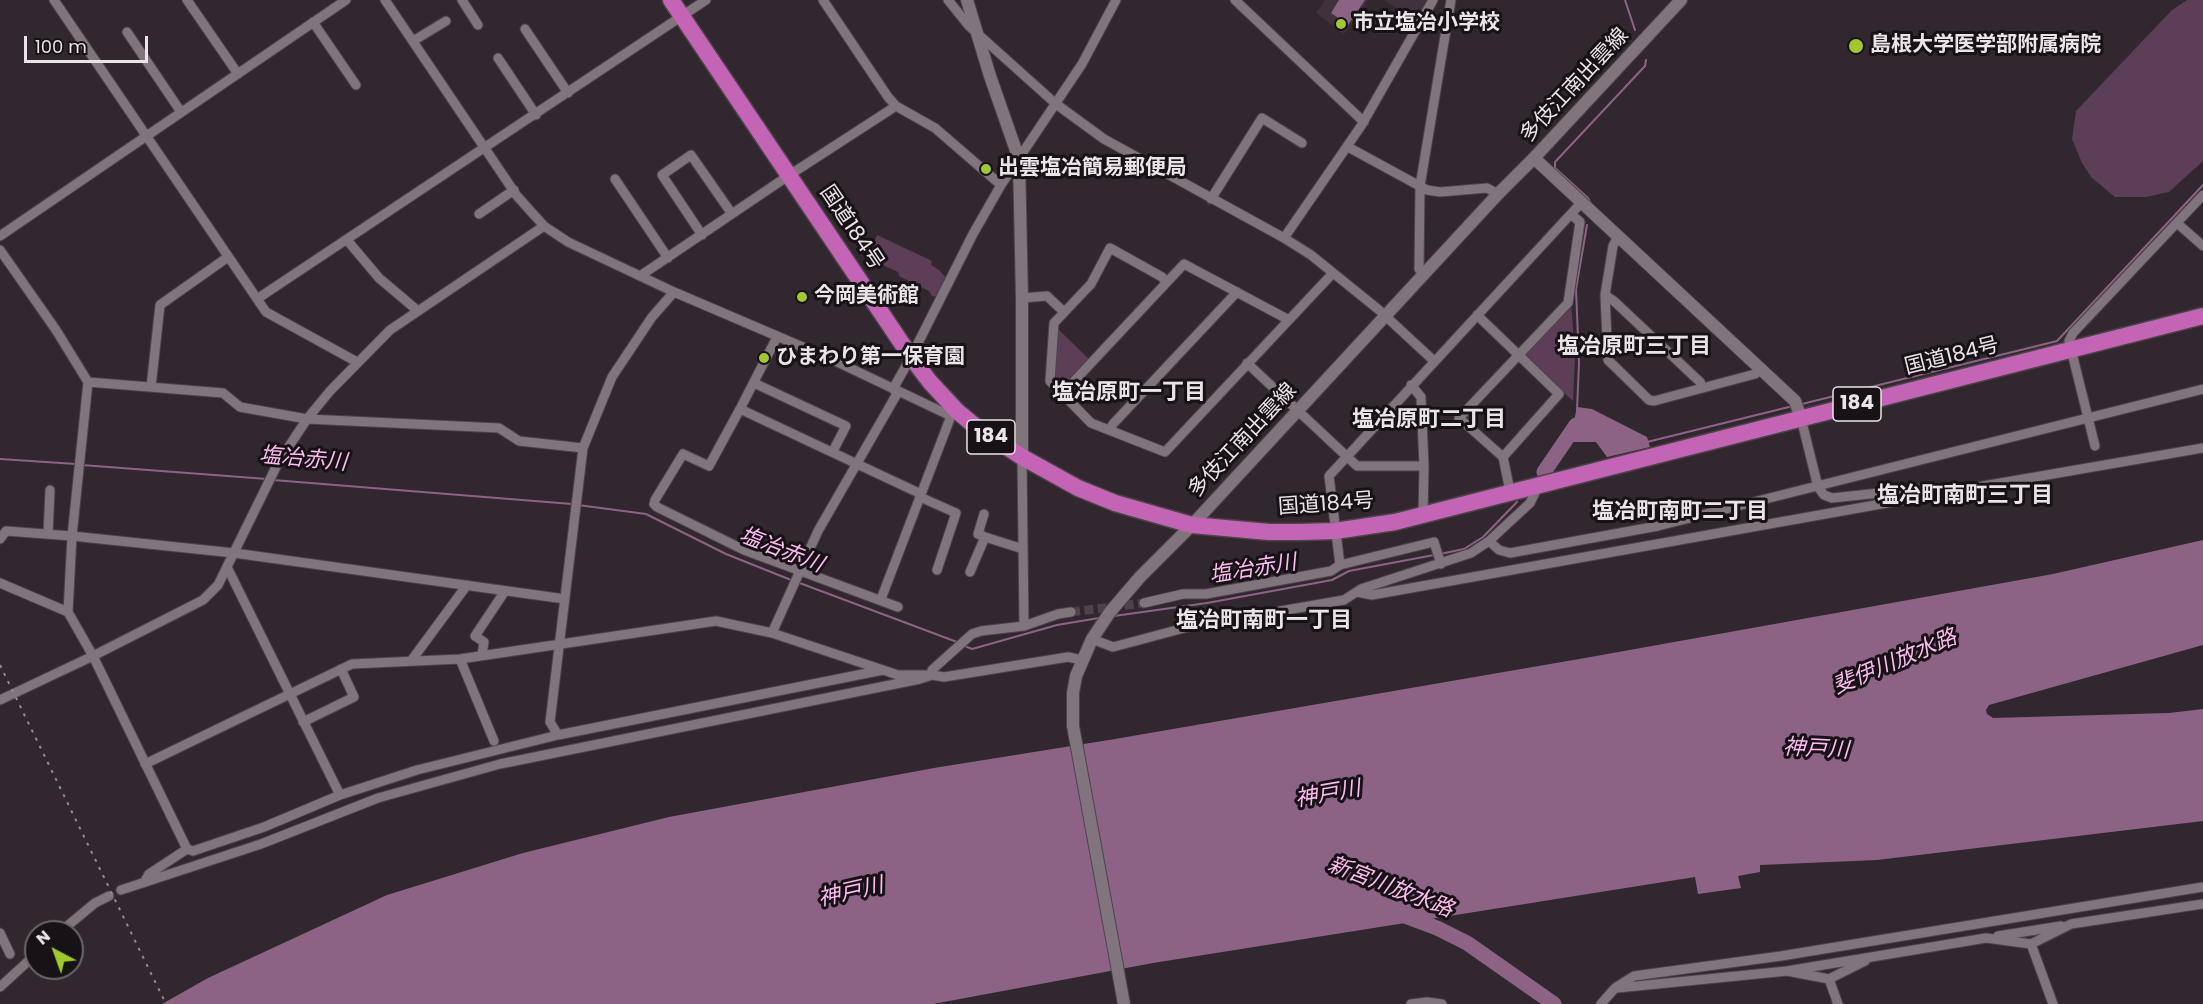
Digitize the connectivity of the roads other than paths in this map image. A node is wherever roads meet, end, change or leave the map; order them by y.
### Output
1 (54, 0) edge
2 (187, 0) edge
3 (346, 0) edge
4 (385, 0) edge
5 (462, 0) edge
6 (671, 0) edge
7 (706, 0) edge
8 (823, 0) edge
9 (948, 0) edge
10 (967, 0) edge
11 (1116, 0) edge
12 (1235, 0) edge
13 (1433, 0) edge
14 (1451, 0) edge
15 (1681, 0) edge
16 (682, 16) junction
17 (446, 21) dead end
18 (313, 22) junction
19 (478, 25) dead end
20 (525, 28) dead end
21 (127, 32) dead end
22 (978, 34) junction
23 (413, 41) junction
24 (498, 58) dead end
25 (238, 74) junction
26 (356, 85) dead end
27 (568, 93) junction
28 (1056, 104) junction
29 (896, 106) junction
30 (181, 112) junction
31 (536, 115) junction
32 (1364, 122) junction
33 (146, 136) junction
34 (1302, 143) dead end
35 (1348, 147) junction
36 (485, 149) junction
37 (1534, 158) junction
38 (1019, 159) junction
39 (788, 176) junction
40 (615, 178) dead end
41 (1001, 185) junction
42 (1420, 186) junction
43 (513, 190) junction
44 (1498, 194) junction
45 (2203, 195) edge
46 (1211, 199) junction
47 (1582, 202) junction
48 (479, 214) dead end
49 (732, 214) junction
50 (1572, 215) junction
51 (2177, 223) junction
52 (544, 226) junction
53 (702, 235) junction
54 (0, 236) edge
55 (1618, 236) junction
56 (1284, 238) junction
57 (347, 240) junction
58 (2203, 246) edge
59 (0, 250) edge
60 (228, 257) junction
61 (668, 258) junction
62 (1419, 269) dead end
63 (1333, 273) junction
64 (640, 276) junction
65 (1166, 282) junction
66 (674, 292) junction
67 (1237, 292) junction
68 (1605, 295) junction
69 (1022, 298) junction
70 (257, 299) junction
71 (418, 311) junction
72 (1064, 312) junction
73 (1477, 315) junction
74 (2203, 316) edge
75 (1386, 317) junction
76 (1289, 320) junction
77 (777, 337) junction
78 (2071, 350) junction
79 (1518, 355) junction
80 (911, 357) junction
81 (1434, 361) junction
82 (357, 362) junction
83 (1248, 363) junction
84 (1761, 369) junction
85 (88, 382) junction
86 (754, 383) junction
87 (1412, 385) junction
88 (151, 387) junction
89 (1703, 388) junction
90 (2203, 389) edge
91 (896, 390) junction
92 (1062, 394) junction
93 (740, 409) junction
94 (1298, 410) junction
95 (954, 413) junction
96 (1802, 418) junction
97 (2088, 419) junction
98 (307, 420) junction
99 (1110, 430) junction
100 (2095, 446) dead end
101 (583, 448) junction
102 (2203, 448) edge
103 (832, 451) junction
104 (1346, 455) junction
105 (1022, 456) junction
106 (1503, 457) junction
107 (856, 463) junction
108 (1424, 466) junction
109 (1539, 485) junction
110 (1818, 487) junction
111 (50, 490) dead end
112 (1510, 491) junction
113 (1937, 494) junction
114 (920, 495) junction
115 (984, 514) dead end
116 (1423, 515) junction
117 (1192, 525) junction
118 (1335, 531) junction
119 (48, 534) junction
120 (72, 536) junction
121 (985, 537) junction
122 (0, 539) edge
123 (1489, 541) junction
124 (1023, 549) junction
125 (234, 553) junction
126 (1439, 556) junction
127 (1340, 565) junction
128 (227, 567) junction
129 (937, 570) dead end
130 (800, 571) junction
131 (970, 572) dead end
132 (0, 582) edge
133 (467, 585) junction
134 (505, 591) junction
135 (1357, 592) junction
136 (565, 599) junction
137 (881, 599) junction
138 (1144, 603) tunnel mouth
139 (898, 607) dead end
140 (68, 612) junction
141 (1071, 612) tunnel mouth
142 (1024, 626) junction
143 (772, 633) junction
144 (1092, 639) junction
145 (560, 644) junction
146 (482, 655) junction
147 (93, 656) junction
148 (460, 658) junction
149 (1082, 660) junction
150 (411, 661) junction
151 (341, 669) junction
152 (883, 670) junction
153 (932, 675) junction
154 (290, 694) junction
155 (0, 700) edge
156 (303, 722) junction
157 (558, 735) junction
158 (494, 741) dead end
159 (145, 764) junction
160 (340, 795) junction
161 (188, 849) junction
162 (144, 881) junction
163 (2203, 887) edge
164 (122, 890) dead end
165 (109, 896) dead end
166 (2202, 904) edge
167 (74, 920) edge
168 (2071, 924) junction
169 (0, 933) edge
170 (1986, 938) junction
171 (2031, 944) junction
172 (10, 954) dead end
173 (1875, 956) junction
174 (24, 965) edge
175 (1787, 971) junction
176 (1829, 979) junction
177 (0, 987) edge
178 (1615, 988) junction
179 (1124, 1004) edge
180 (1411, 1004) edge
181 (1442, 1004) edge
182 (1601, 1004) edge
183 (1838, 1004) edge
184 (2053, 1004) edge

1 - 33 street
2 - 25 street
3 - 18 street
4 - 23 street
5 - 19 street
6 - 16 highway, 国道184号 / 184
7 - 16 street
8 - 29 street
9 - 22 street
10 - 22 main road
11 - 28 street
12 - 32 street
13 - 32 street
14 - 42 street
15 - 37 main road, 多伎江南出雲線
16 - 27 street
16 - 39 highway, 国道184号 / 184
17 - 23 street
18 - 25 street
18 - 26 street
20 - 27 street
21 - 30 street
22 - 28 street
22 - 38 main road
23 - 36 street
24 - 31 street
25 - 30 street
27 - 31 street
28 - 38 street
28 - 46 street
29 - 39 street
29 - 41 street
30 - 33 street
31 - 36 street
32 - 35 street
33 - 54 street
33 - 60 street
34 - 46 street
35 - 42 street
35 - 56 street
36 - 43 street
36 - 57 street
37 - 44 main road, 多伎江南出雲線
37 - 47 main road
38 - 41 street
38 - 69 main road
39 - 49 street
39 - 80 highway, 国道184号 / 184
40 - 61 street
41 - 80 street
42 - 44 street
42 - 62 street
43 - 48 street
43 - 52 street
44 - 75 main road, 多伎江南出雲線
45 - 51 street
46 - 56 street
47 - 50 street
47 - 55 main road
49 - 53 street
49 - 53 street
50 - 73 street
50 - 79 street
51 - 58 street
51 - 78 street
52 - 64 street
52 - 71 street
53 - 61 street
55 - 68 street
55 - 84 main road
56 - 63 street
57 - 70 street
57 - 71 street
59 - 85 street
60 - 70 street
60 - 88 street
61 - 64 street
63 - 75 street
63 - 76 street
64 - 66 street
65 - 67 street
65 - 72 street
65 - 92 street
66 - 77 street
66 - 101 street
67 - 76 street
67 - 99 street
68 - 89 street
68 - 89 street
69 - 72 street
69 - 105 main road
70 - 82 street
71 - 82 street
72 - 92 street
73 - 79 street
73 - 81 street
74 - 78 highway, 国道184号 / 184
75 - 81 street
75 - 94 main road, 多伎江南出雲線
76 - 83 street
77 - 86 street
77 - 91 street
78 - 96 highway, 国道184号 / 184
78 - 97 street
79 - 106 street
79 - 106 street
80 - 91 street
80 - 95 highway, 国道184号 / 184
81 - 87 street
82 - 98 street
83 - 94 street
83 - 99 street
84 - 89 street
84 - 96 main road
85 - 88 street
85 - 120 street
86 - 93 street
86 - 103 street
87 - 104 street
87 - 108 street
88 - 98 street
90 - 97 street
91 - 95 street
91 - 107 street
92 - 99 street
93 - 103 street
93 - 130 street
94 - 104 street
94 - 117 main road, 多伎江南出雲線
95 - 105 highway, 国道184号 / 184
95 - 114 street
96 - 109 highway, 国道184号 / 184
96 - 110 street
97 - 100 street
97 - 110 street
98 - 101 street
98 - 125 street
101 - 136 street
102 - 113 street
103 - 107 street
104 - 108 street
104 - 118 street
105 - 117 highway, 国道184号 / 184
105 - 124 street
106 - 112 street
107 - 114 street
107 - 130 street
108 - 116 street
109 - 112 highway, 国道184号 / 184
109 - 123 street
110 - 113 street
110 - 123 street
111 - 119 street
112 - 116 highway, 国道184号 / 184
113 - 135 street
114 - 129 street
114 - 137 street
115 - 121 street
116 - 118 highway, 国道184号 / 184
117 - 118 highway, 国道184号 / 184
117 - 144 main road, 多伎江南出雲線
118 - 127 street
119 - 120 street
119 - 122 street
120 - 125 street
120 - 140 street
121 - 124 street
121 - 131 street
123 - 126 street
124 - 142 street
125 - 128 street
125 - 133 street
126 - 127 street
126 - 135 street
127 - 138 street
128 - 147 street
128 - 154 street
130 - 137 street
130 - 143 street
132 - 140 street
133 - 134 street
133 - 150 street
134 - 136 street
134 - 146 street
135 - 144 street
136 - 145 street
137 - 139 street
140 - 147 street
141 - 142 street
142 - 153 street
143 - 145 street
143 - 152 street
144 - 149 main road, 多伎江南出雲線
145 - 146 street
145 - 157 street
146 - 148 street
147 - 155 street
147 - 159 street
148 - 150 street
148 - 158 street
149 - 153 street
149 - 179 main road, 多伎江南出雲線
150 - 151 street
151 - 154 street
151 - 156 street
152 - 153 street
152 - 157 street
153 - 162 street
154 - 156 street
154 - 159 street
156 - 160 street
157 - 160 street
159 - 161 street
160 - 161 street
161 - 162 street
162 - 164 street
163 - 178 street
165 - 167 street
166 - 168 street
168 - 170 street
168 - 171 street
169 - 172 street
170 - 171 street
170 - 173 street
171 - 184 street
173 - 175 street
173 - 176 street
174 - 177 street
175 - 176 street
175 - 178 street
176 - 183 street
178 - 182 street
180 - 181 street

